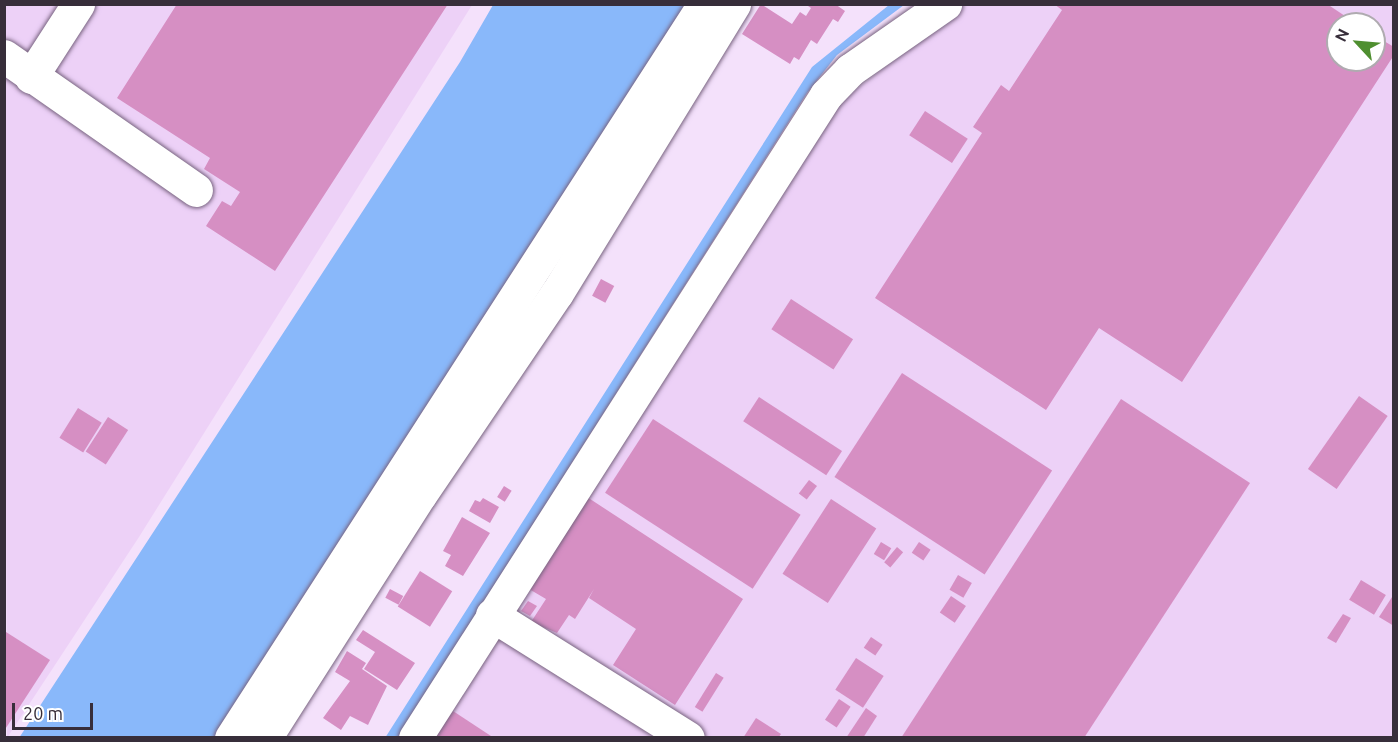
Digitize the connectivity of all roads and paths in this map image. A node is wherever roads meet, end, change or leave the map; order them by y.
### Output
1 (78, 4) edge
2 (704, 4) edge
3 (734, 4) edge
4 (945, 4) edge
5 (4, 56) edge
6 (31, 77) junction
7 (196, 190) dead end
8 (492, 615) junction
9 (231, 738) edge
10 (265, 738) edge
11 (415, 738) edge
12 (688, 738) edge

1 - 6 street
2 - 9 street
3 - 10 street
4 - 8 street
5 - 6 street
6 - 7 street
8 - 11 street
8 - 12 street

